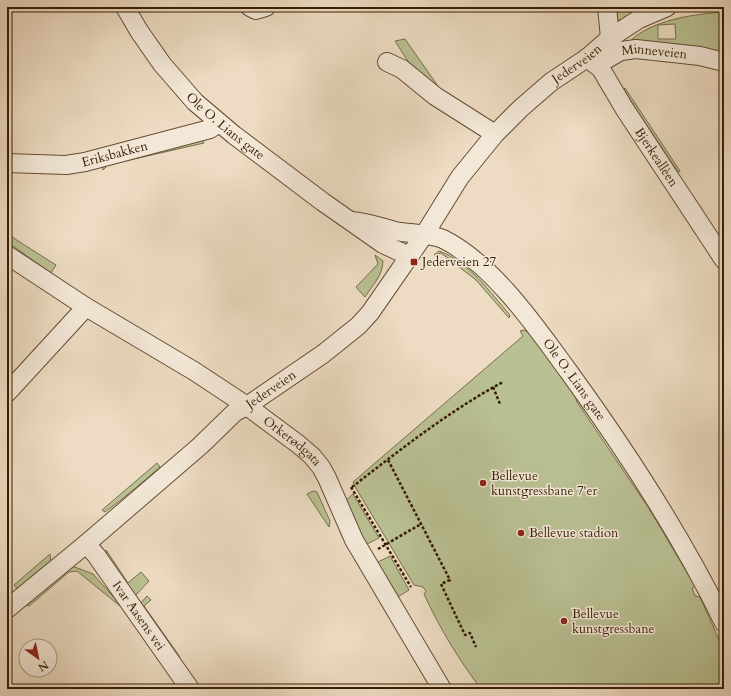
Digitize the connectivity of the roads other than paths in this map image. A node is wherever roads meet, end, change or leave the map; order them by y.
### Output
1 (125, 7) edge
2 (250, 7) edge
3 (266, 7) edge
4 (607, 7) edge
5 (667, 7) edge
6 (610, 38) junction
7 (587, 58) junction
8 (387, 62) dead end
9 (724, 62) edge
10 (218, 123) junction
11 (495, 134) junction
12 (7, 164) edge
13 (351, 221) junction
14 (424, 236) junction
15 (7, 255) edge
16 (409, 256) junction
17 (724, 260) edge
18 (86, 307) junction
19 (7, 393) edge
20 (247, 406) junction
21 (86, 544) junction
22 (7, 609) edge
23 (724, 624) edge
24 (190, 689) edge
25 (442, 689) edge

1 - 10 street, Ole O. Lians gate
2 - 3 street
4 - 6 street
5 - 6 street, Jederveien
6 - 7 street, Jederveien
7 - 9 street, Minneveien
7 - 11 street, Jederveien
7 - 17 street, Bjerkeallèen
8 - 11 street
10 - 12 street, Eriksbakken
10 - 13 street, Ole O. Lians gate
11 - 14 street, Jederveien
13 - 14 street, Ole O. Lians gate
13 - 16 street, Ole O. Lians gate
14 - 16 street, Jederveien
14 - 23 street, Ole O. Lians gate
15 - 18 street, Orkerødgata
16 - 20 street, Jederveien
18 - 19 street
18 - 20 street, Orkerødgata
20 - 21 street, Jederveien
20 - 25 street, Orkerødgata
21 - 22 street, Jederveien
21 - 24 street, Ivar Aasens vei

